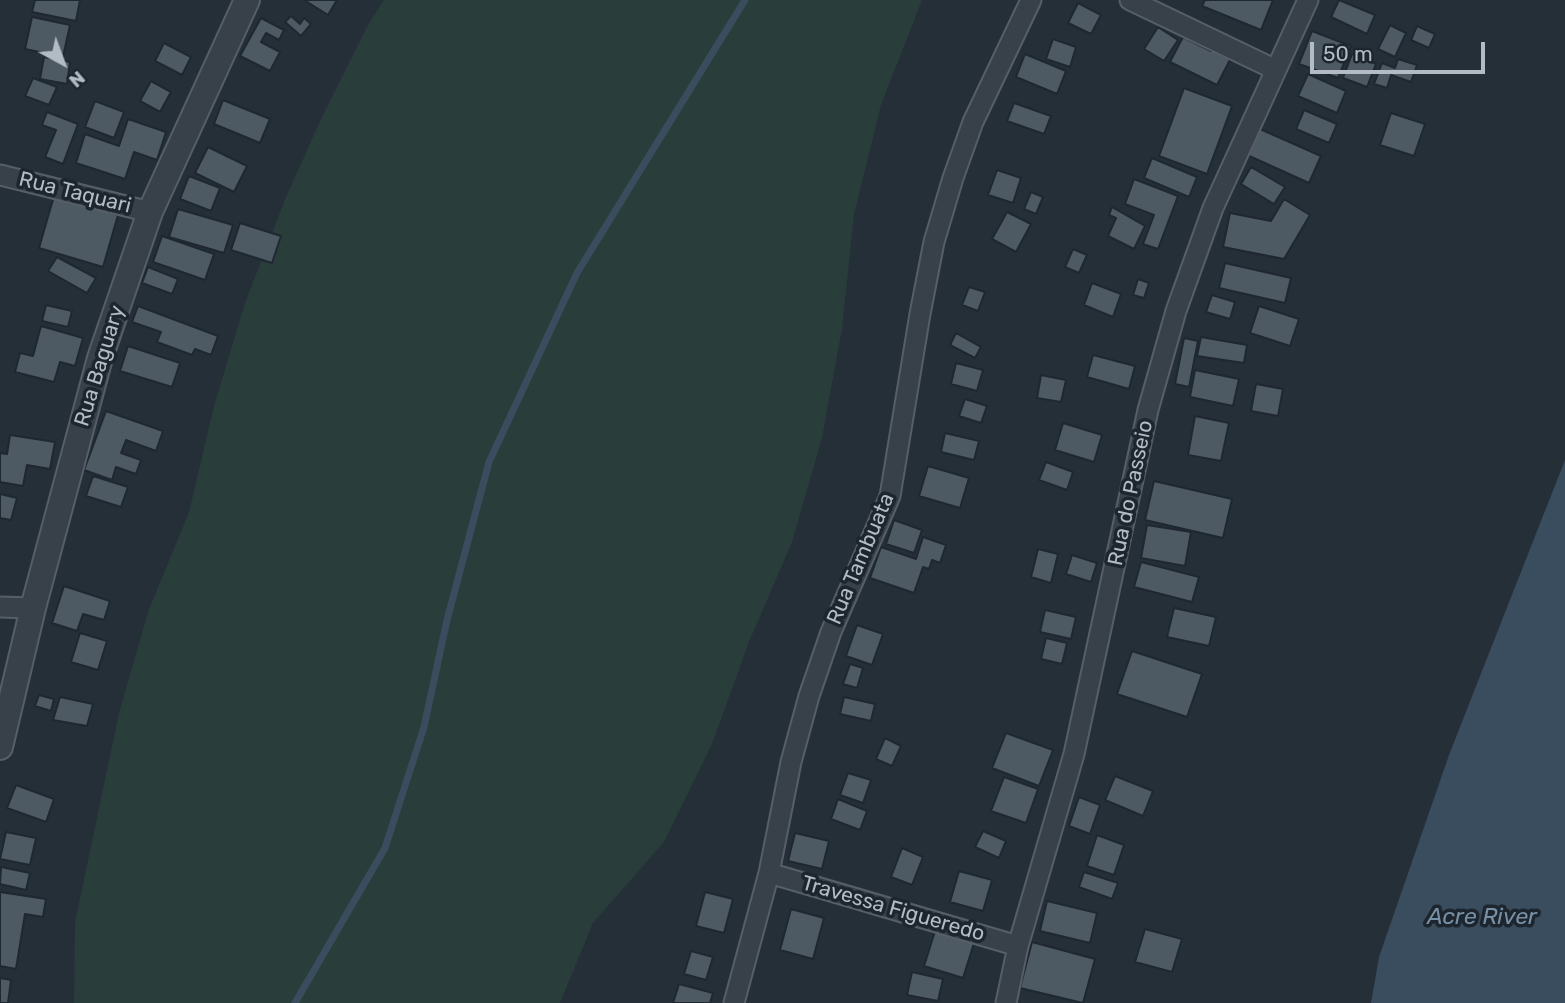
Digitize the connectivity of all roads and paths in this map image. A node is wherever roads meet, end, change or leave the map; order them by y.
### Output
1 (247, 0) edge
2 (1031, 0) edge
3 (1130, 0) edge
4 (1308, 0) edge
5 (1274, 69) junction
6 (0, 175) edge
7 (150, 212) junction
8 (0, 607) edge
9 (33, 608) junction
10 (0, 747) edge
11 (769, 873) junction
12 (1018, 946) junction
13 (734, 1003) edge
14 (1006, 1003) edge

1 - 7 street, Rua Baguary
2 - 11 street, Rua Tambuata
3 - 5 street
4 - 5 street, Rua do Passeio
5 - 12 street, Rua do Passeio
6 - 7 street, Rua Taquari
7 - 9 street, Rua Baguary
8 - 9 street
9 - 10 street, Rua Baguary
11 - 12 street, Travessa Figueredo
11 - 13 street, Rua Tambuata
12 - 14 street, Rua do Passeio

